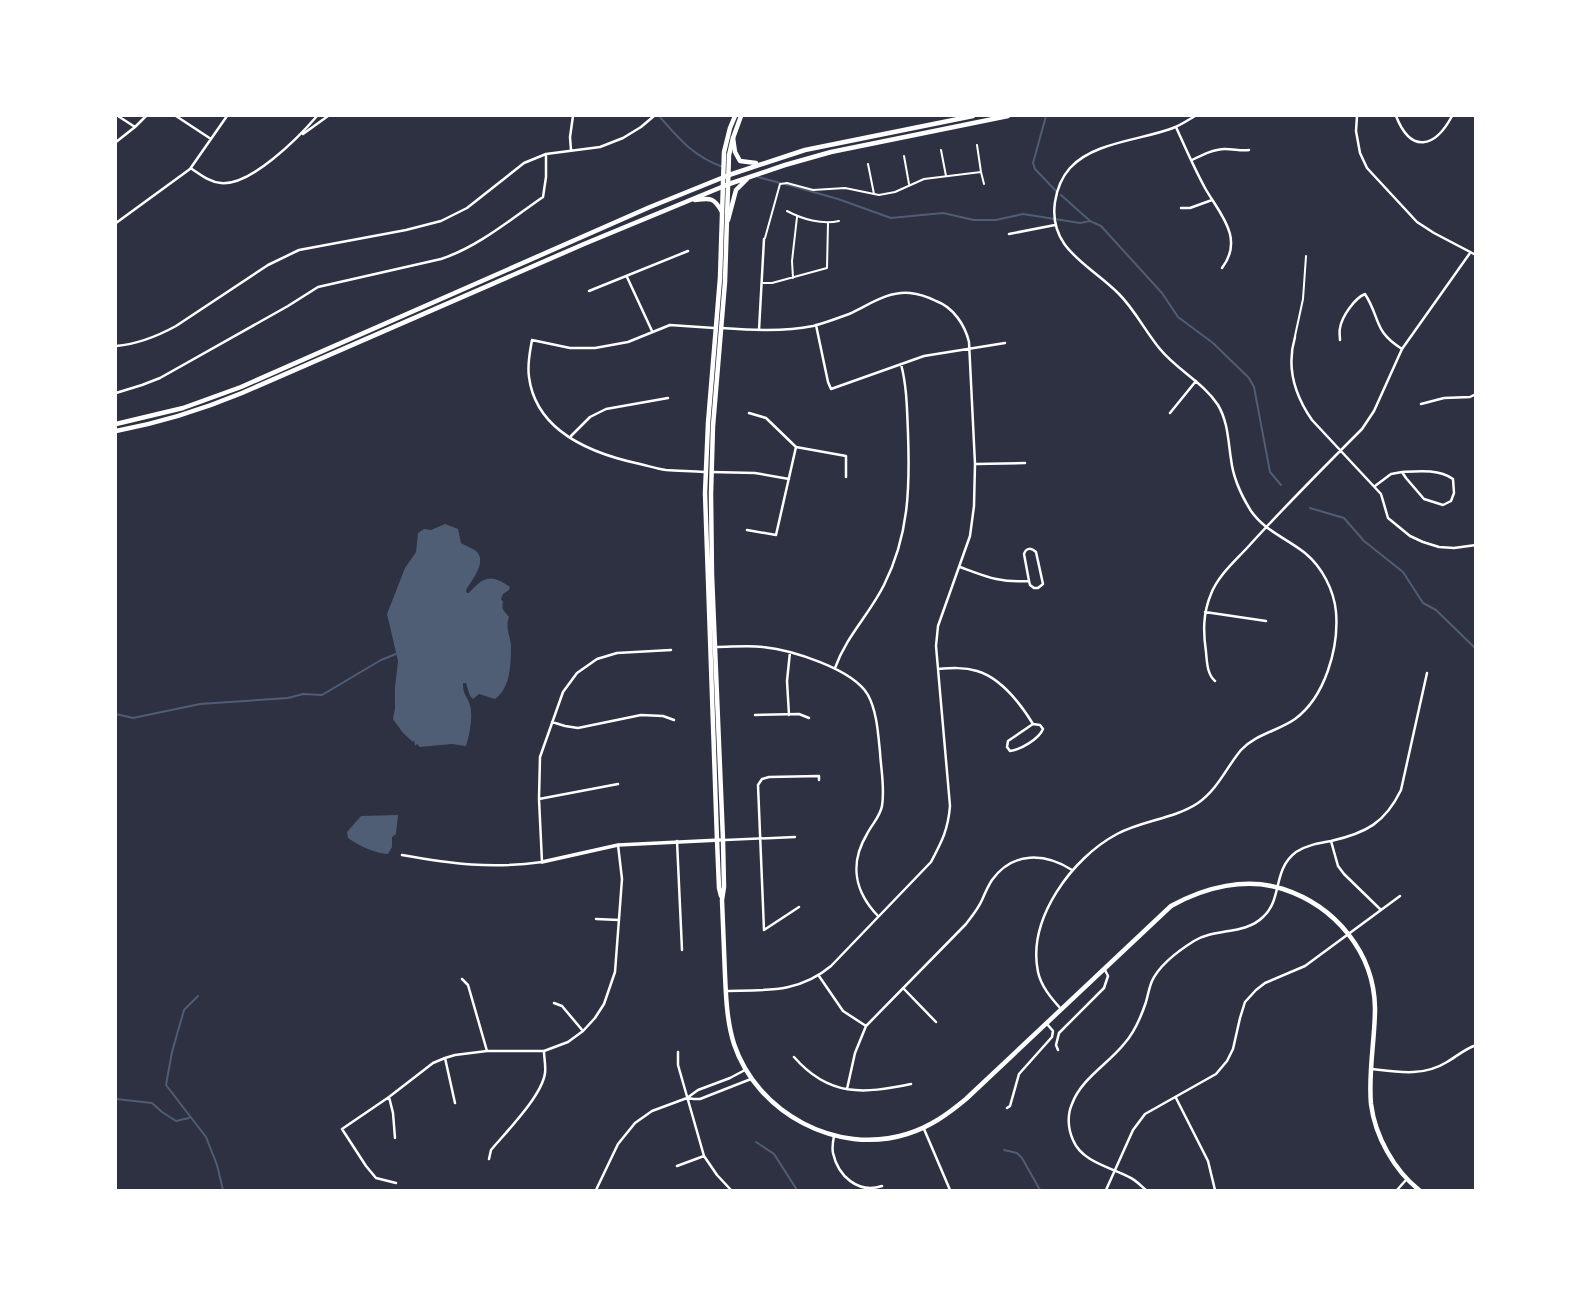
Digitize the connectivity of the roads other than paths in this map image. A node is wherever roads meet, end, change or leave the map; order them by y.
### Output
1 (118, 116) edge
2 (146, 116) edge
3 (176, 116) edge
4 (226, 116) edge
5 (317, 116) edge
6 (328, 116) edge
7 (573, 116) edge
8 (654, 116) edge
9 (735, 116) edge
10 (741, 116) edge
11 (973, 116) edge
12 (1008, 116) edge
13 (1195, 116) edge
14 (1357, 116) edge
15 (1396, 116) edge
16 (1452, 116) edge
17 (135, 127) junction
18 (1175, 127) junction
19 (300, 135) junction
20 (733, 138) junction
21 (211, 139) junction
22 (116, 142) edge
23 (977, 145) dead end
24 (942, 150) dead end
25 (1249, 150) dead end
26 (571, 151) junction
27 (546, 154) junction
28 (904, 156) dead end
29 (1192, 160) junction
30 (761, 163) junction
31 (869, 164) dead end
32 (190, 169) junction
33 (981, 172) junction
34 (753, 175) junction
35 (726, 176) junction
36 (946, 176) junction
37 (729, 184) junction
38 (909, 184) junction
39 (984, 184) dead end
40 (722, 186) junction
41 (873, 194) junction
42 (1212, 200) junction
43 (687, 201) junction
44 (1181, 208) dead end
45 (787, 211) dead end
46 (722, 212) junction
47 (797, 216) junction
48 (728, 220) junction
49 (839, 221) dead end
50 (116, 223) edge
51 (828, 223) junction
52 (1055, 225) junction
53 (1009, 234) dead end
54 (764, 239) joint
55 (688, 251) dead end
56 (1470, 253) junction
57 (1475, 255) edge
58 (1306, 256) dead end
59 (1222, 268) dead end
60 (627, 276) junction
61 (793, 278) junction
62 (762, 284) junction
63 (589, 291) dead end
64 (816, 325) junction
65 (719, 328) junction
66 (759, 330) junction
67 (652, 331) junction
68 (1294, 337) joint
69 (1340, 340) dead end
70 (1004, 343) dead end
71 (116, 346) edge
72 (970, 348) junction
73 (1402, 349) junction
74 (901, 364) junction
75 (1196, 381) junction
76 (116, 393) edge
77 (1475, 394) edge
78 (668, 398) dead end
79 (1421, 404) dead end
80 (749, 413) dead end
81 (1170, 413) dead end
82 (116, 424) edge
83 (116, 431) edge
84 (569, 437) junction
85 (796, 447) junction
86 (1341, 450) junction
87 (1025, 463) dead end
88 (975, 464) junction
89 (709, 472) junction
90 (1402, 472) junction
91 (846, 477) dead end
92 (789, 479) junction
93 (1374, 486) junction
94 (1265, 527) junction
95 (747, 530) dead end
96 (1475, 545) edge
97 (960, 567) junction
98 (1029, 581) junction
99 (1205, 612) junction
100 (1266, 621) dead end
101 (713, 647) junction
102 (671, 650) dead end
103 (790, 652) junction
104 (835, 668) junction
105 (938, 669) junction
106 (1427, 673) dead end
107 (1215, 681) dead end
108 (755, 715) dead end
109 (789, 715) junction
110 (809, 718) dead end
111 (674, 720) dead end
112 (552, 722) junction
113 (1033, 724) junction
114 (819, 780) dead end
115 (618, 784) dead end
116 (539, 799) junction
117 (795, 837) dead end
118 (760, 838) junction
119 (720, 840) junction
120 (677, 841) junction
121 (1331, 841) junction
122 (618, 845) junction
123 (402, 855) dead end
124 (542, 862) junction
125 (1072, 870) junction
126 (1277, 887) junction
127 (1401, 896) dead end
128 (799, 907) dead end
129 (1381, 910) junction
130 (878, 916) junction
131 (596, 919) dead end
132 (619, 920) junction
133 (1349, 934) junction
134 (682, 950) dead end
135 (1104, 968) junction
136 (819, 976) junction
137 (462, 979) dead end
138 (902, 988) junction
139 (726, 991) junction
140 (554, 1003) dead end
141 (1061, 1009) junction
142 (936, 1022) dead end
143 (1047, 1023) junction
144 (866, 1026) junction
145 (583, 1031) junction
146 (1475, 1045) edge
147 (1058, 1050) dead end
148 (487, 1051) junction
149 (544, 1051) junction
150 (678, 1052) dead end
151 (794, 1056) dead end
152 (445, 1058) junction
153 (1371, 1069) junction
154 (745, 1070) junction
155 (751, 1079) junction
156 (911, 1084) dead end
157 (847, 1089) junction
158 (390, 1097) junction
159 (687, 1098) junction
160 (1176, 1098) junction
161 (454, 1103) dead end
162 (1007, 1108) dead end
163 (924, 1128) junction
164 (834, 1136) junction
165 (395, 1138) dead end
166 (704, 1156) junction
167 (489, 1158) dead end
168 (677, 1166) dead end
169 (1114, 1171) junction
170 (1406, 1180) junction
171 (396, 1183) dead end
172 (882, 1185) dead end
173 (596, 1190) edge
174 (731, 1191) edge
175 (950, 1191) edge
176 (1106, 1191) edge
177 (1146, 1191) edge
178 (1215, 1191) edge
179 (1397, 1191) edge
180 (1419, 1191) edge

1 - 17 street
2 - 17 street
3 - 21 street
4 - 21 street
5 - 19 street
6 - 19 street
7 - 26 street
8 - 26 street
9 - 35 main road
10 - 20 main road
11 - 30 main road
12 - 34 main road
13 - 18 street
14 - 56 street
15 - 16 street
17 - 22 street
18 - 29 street
18 - 52 street
19 - 32 street
20 - 30 main road
20 - 35 main road
21 - 32 street
23 - 33 lane
24 - 36 lane
25 - 29 street
26 - 27 street
27 - 71 street
27 - 76 street
28 - 38 lane
29 - 42 street
30 - 35 main road
31 - 41 lane
32 - 50 street
33 - 36 lane
33 - 39 lane
34 - 37 main road
34 - 48 main road
35 - 37 main road
35 - 40 main road
35 - 82 main road
36 - 38 lane
37 - 40 main road
37 - 48 main road
38 - 41 lane
40 - 43 main road
40 - 46 main road
41 - 54 lane
42 - 44 street
42 - 59 street
43 - 46 main road
43 - 83 main road
45 - 47 lane
46 - 65 main road
47 - 51 lane
47 - 61 lane
48 - 65 main road
49 - 51 lane
51 - 61 lane
52 - 53 street
52 - 75 street
54 - 62 street
55 - 60 street
56 - 57 street
56 - 73 street
58 - 68 lane
60 - 63 street
60 - 67 street
61 - 62 lane
62 - 66 street
64 - 66 street
64 - 72 street
64 - 74 street
65 - 66 street
65 - 67 street
65 - 89 main road
67 - 84 street
68 - 86 street
69 - 73 street
70 - 72 street
72 - 74 street
72 - 88 street
73 - 86 street
74 - 104 street
75 - 81 street
75 - 94 street
77 - 79 street
78 - 84 street
80 - 85 street
84 - 89 street
85 - 91 street
85 - 92 street
86 - 93 street
86 - 94 street
87 - 88 street
88 - 97 street
89 - 92 street
89 - 101 main road
90 - 90 street
90 - 93 street
92 - 95 street
93 - 96 street
94 - 99 street
94 - 125 street
97 - 98 street
97 - 105 street
98 - 98 street
99 - 100 street
99 - 107 street
101 - 103 street
101 - 119 main road
102 - 112 street
103 - 104 street
103 - 109 street
104 - 130 street
105 - 113 street
105 - 130 street
106 - 121 street
108 - 109 street
109 - 110 street
111 - 112 street
112 - 116 street
113 - 113 street
114 - 118 street
115 - 116 street
116 - 124 street
117 - 118 street
118 - 119 street
118 - 128 street
119 - 120 street
119 - 139 main road
120 - 122 street
120 - 134 street
121 - 126 street
121 - 129 street
122 - 124 street
122 - 132 street
123 - 124 street
125 - 138 street
125 - 141 street
126 - 133 main road
126 - 135 main road
126 - 169 street
127 - 129 street
129 - 133 street
130 - 136 street
131 - 132 street
132 - 145 street
133 - 153 main road
133 - 160 street
135 - 141 main road
135 - 147 street
136 - 139 street
136 - 144 street
137 - 148 street
138 - 142 street
138 - 144 street
139 - 154 main road
140 - 145 street
141 - 143 main road
143 - 162 street
143 - 163 main road
144 - 157 street
145 - 149 street
146 - 153 street
148 - 149 street
148 - 152 street
149 - 167 street
150 - 159 street
151 - 157 street
152 - 158 street
152 - 161 street
153 - 170 main road
154 - 155 main road
154 - 159 street
155 - 159 street
155 - 164 main road
156 - 157 street
158 - 165 street
158 - 171 street
159 - 166 street
159 - 173 street
160 - 169 street
160 - 178 street
163 - 164 main road
163 - 175 street
164 - 172 street
166 - 168 street
166 - 174 street
169 - 176 street
169 - 177 street
170 - 179 street
170 - 180 main road

